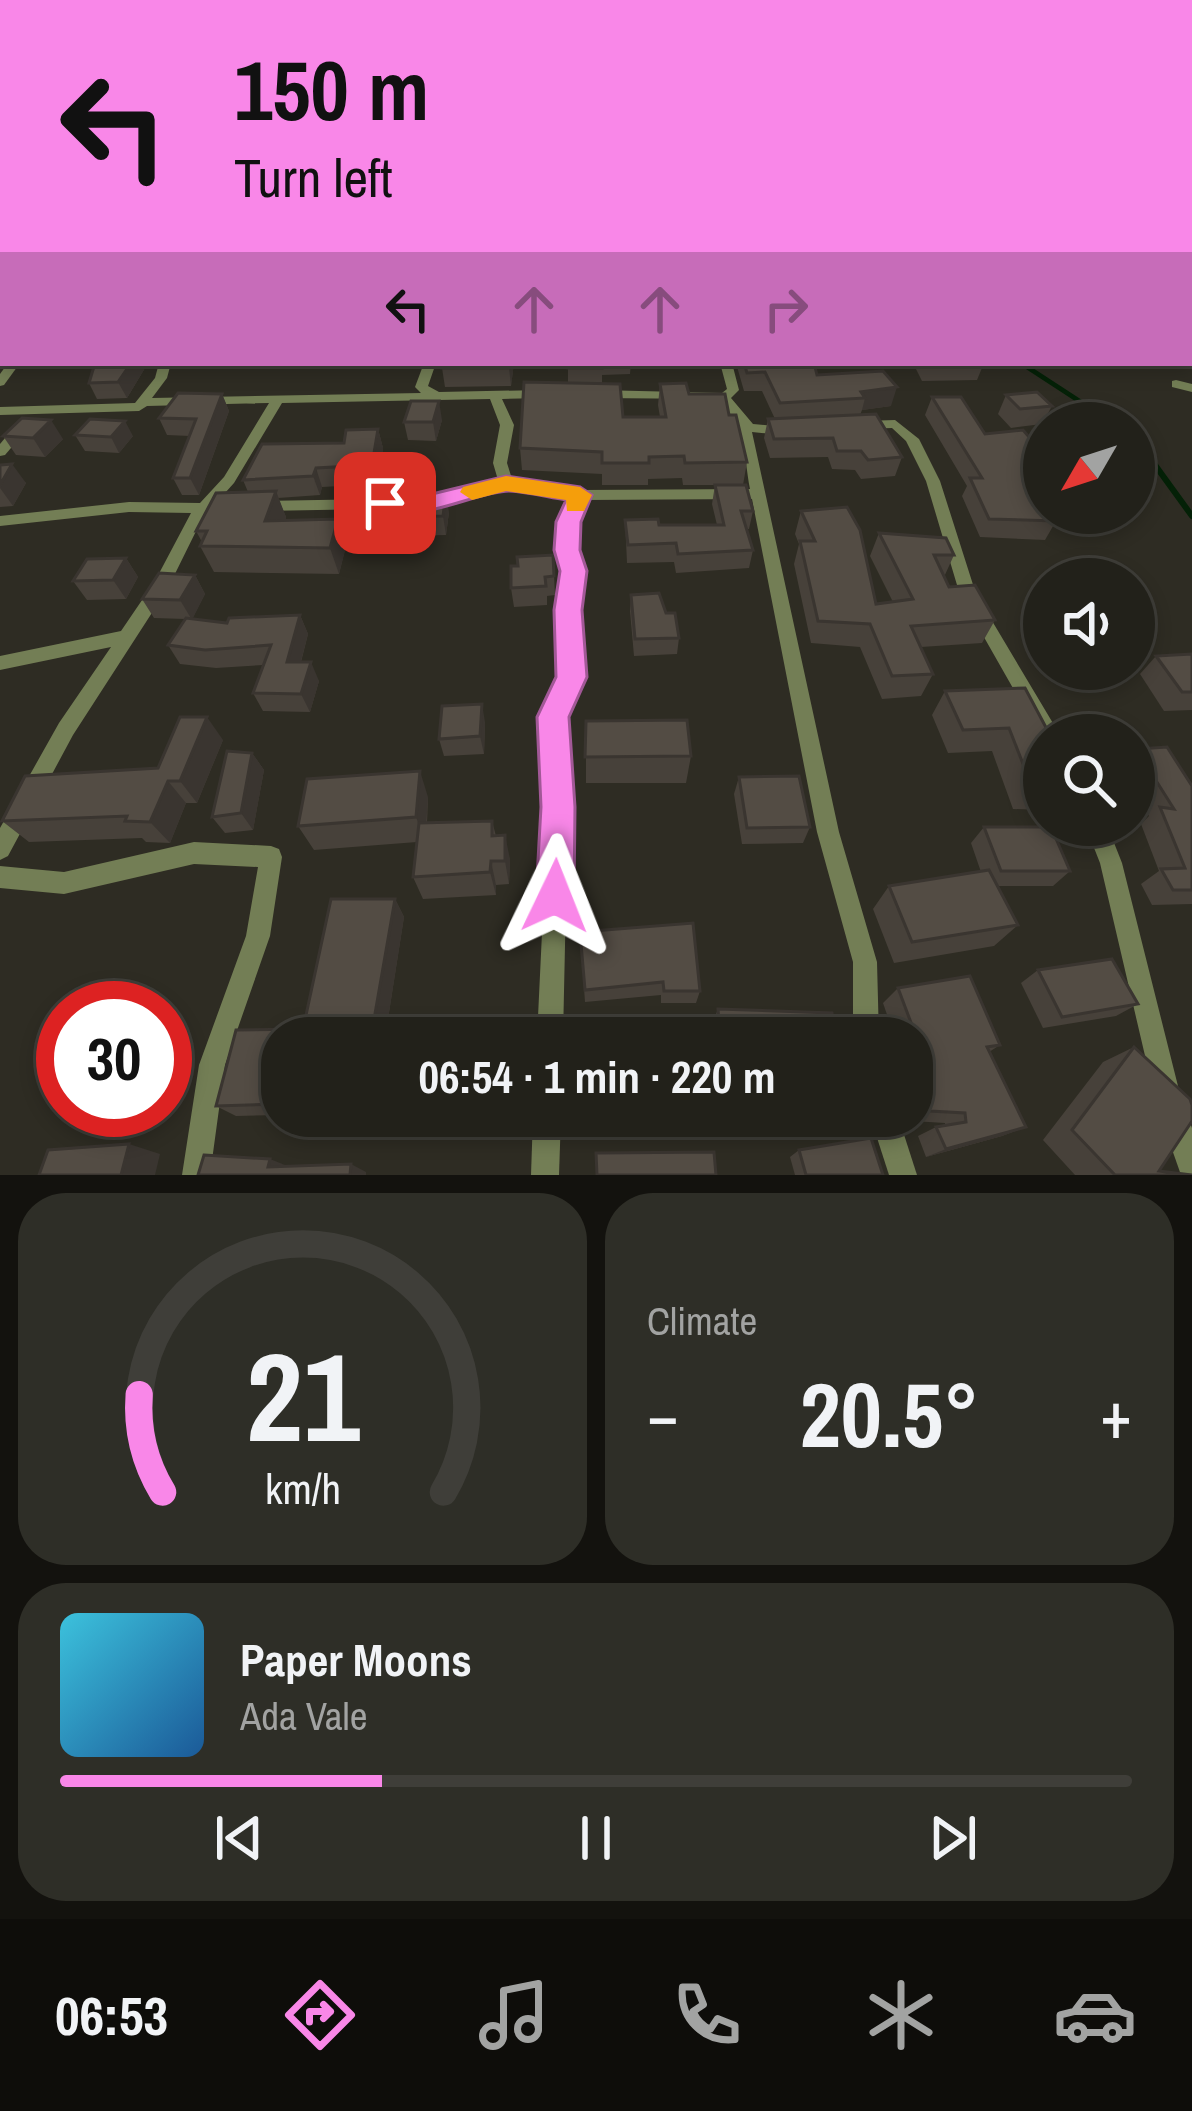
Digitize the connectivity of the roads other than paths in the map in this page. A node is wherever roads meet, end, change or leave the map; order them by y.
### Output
1 (164, 366) edge
2 (429, 366) edge
3 (727, 366) edge
4 (1176, 384) dead end
5 (1192, 388) edge
6 (555, 394) edge
7 (576, 394) edge
8 (436, 396) junction
9 (495, 396) junction
10 (723, 398) junction
11 (147, 402) junction
12 (276, 402) junction
13 (0, 411) edge
14 (33, 414) junction
15 (744, 424) junction
16 (847, 426) edge
17 (805, 430) edge
18 (0, 452) edge
19 (506, 483) junction
20 (757, 494) junction
21 (580, 495) junction
22 (202, 510) junction
23 (0, 520) edge
24 (126, 638) junction
25 (0, 663) edge
26 (1038, 714) edge
27 (1103, 846) edge
28 (0, 849) edge
29 (0, 877) edge
30 (551, 1017) edge
31 (866, 1017) edge
32 (546, 1137) edge
33 (891, 1137) edge
34 (1192, 1167) edge
35 (196, 1175) edge
36 (544, 1175) edge
37 (903, 1175) edge

1 - 11 street
2 - 8 street
3 - 10 street
4 - 5 street
6 - 9 street
7 - 10 street
8 - 9 street
8 - 12 street
9 - 19 street
10 - 15 street
11 - 12 street
11 - 14 street
12 - 22 street
13 - 14 street
14 - 18 street
15 - 17 street
15 - 20 street
16 - 26 street
19 - 21 street
19 - 22 street
20 - 21 street
20 - 31 street
21 - 30 street
22 - 23 street
22 - 24 street
24 - 25 street
24 - 28 street
27 - 34 street
29 - 35 street
32 - 36 street
33 - 37 street

